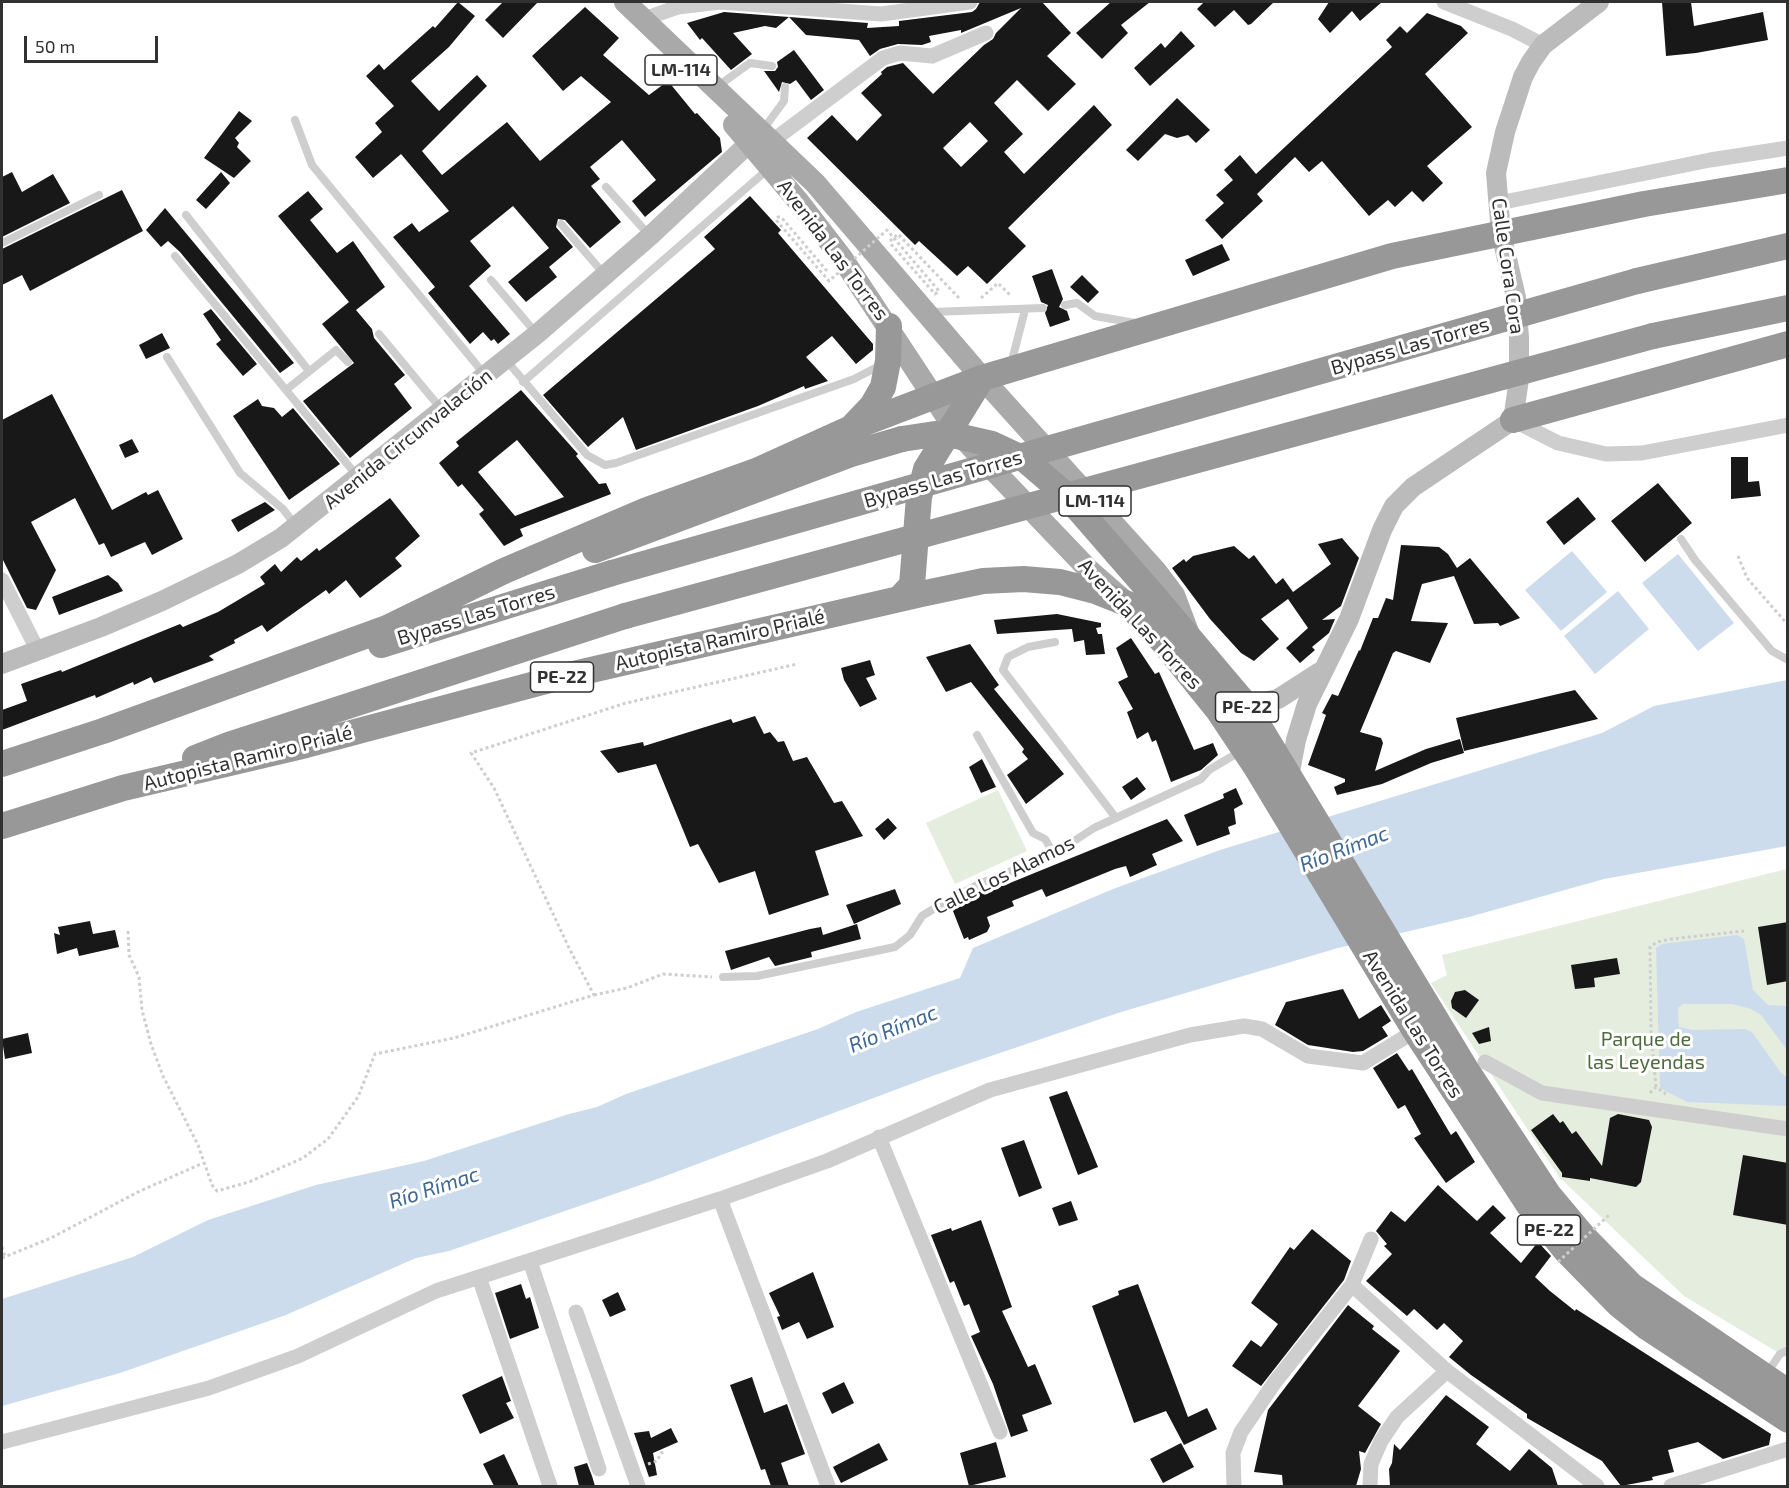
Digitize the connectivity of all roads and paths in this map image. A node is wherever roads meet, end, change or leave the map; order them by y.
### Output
1 (606, 2) edge
2 (625, 2) edge
3 (970, 2) edge
4 (1444, 2) edge
5 (1599, 2) edge
6 (644, 20) junction
7 (986, 33) dead end
8 (1542, 45) junction
9 (772, 66) dead end
10 (785, 87) dead end
11 (716, 88) junction
12 (295, 120) dead end
13 (761, 139) junction
14 (1788, 148) edge
15 (770, 167) junction
16 (1788, 180) edge
17 (606, 187) dead end
18 (99, 195) dead end
19 (1499, 203) junction
20 (186, 215) dead end
21 (561, 224) dead end
22 (1501, 234) junction
23 (650, 236) junction
24 (2, 243) edge
25 (1788, 246) edge
26 (175, 256) dead end
27 (827, 271) dead end
28 (605, 275) junction
29 (491, 280) dead end
30 (961, 301) dead end
31 (976, 303) dead end
32 (1065, 305) dead end
33 (1043, 308) dead end
34 (1788, 308) edge
35 (1025, 310) junction
36 (927, 313) junction
37 (889, 326) junction
38 (1158, 326) junction
39 (379, 334) dead end
40 (537, 334) junction
41 (1788, 344) edge
42 (167, 357) dead end
43 (506, 360) junction
44 (888, 361) junction
45 (348, 362) dead end
46 (1009, 370) junction
47 (309, 371) junction
48 (486, 376) junction
49 (982, 378) junction
50 (524, 382) junction
51 (286, 390) junction
52 (933, 396) junction
53 (442, 411) junction
54 (1513, 420) junction
55 (1788, 425) edge
56 (953, 426) junction
57 (851, 428) junction
58 (359, 478) junction
59 (296, 527) junction
60 (1681, 539) dead end
61 (1738, 556) dead end
62 (2, 580) edge
63 (899, 599) junction
64 (1128, 604) junction
65 (1788, 625) edge
66 (383, 630) junction
67 (1190, 636) junction
68 (1055, 642) dead end
69 (38, 651) junction
70 (1788, 660) edge
71 (2, 664) edge
72 (797, 664) dead end
73 (1322, 670) junction
74 (1246, 705) junction
75 (1218, 710) junction
76 (103, 731) junction
77 (976, 735) dead end
78 (1244, 749) junction
79 (2, 764) edge
80 (1286, 787) junction
81 (123, 788) junction
82 (1116, 818) junction
83 (2, 826) edge
84 (1054, 854) junction
85 (128, 931) dead end
86 (1744, 931) dead end
87 (1390, 968) junction
88 (723, 977) joint
89 (594, 995) junction
90 (1415, 1031) junction
91 (1485, 1062) dead end
92 (1656, 1087) dead end
93 (1788, 1130) edge
94 (879, 1137) junction
95 (204, 1162) junction
96 (720, 1199) junction
97 (1609, 1215) dead end
98 (1371, 1239) dead end
99 (2, 1247) edge
100 (3, 1257) edge
101 (530, 1261) junction
102 (1558, 1262) dead end
103 (479, 1277) junction
104 (1352, 1285) junction
105 (576, 1312) dead end
106 (1788, 1350) edge
107 (1447, 1371) junction
108 (1765, 1376) junction
109 (1788, 1392) edge
110 (1788, 1420) edge
111 (1000, 1432) dead end
112 (2, 1442) edge
113 (1788, 1449) edge
114 (666, 1451) dead end
115 (599, 1469) dead end
116 (632, 1470) junction
117 (550, 1486) edge
118 (638, 1486) edge
119 (828, 1486) edge
120 (1234, 1486) edge
121 (1370, 1486) edge
122 (1597, 1486) edge
123 (1671, 1486) edge

1 - 13 main road, Avenida Las Torres / LM-114
2 - 6 main road, Avenida Las Torres / LM-114
3 - 6 street
4 - 8 street
5 - 8 street, Calle Cora Cora
6 - 11 main road, Avenida Las Torres / LM-114
7 - 13 street
8 - 19 street, Calle Cora Cora
9 - 11 lane
10 - 13 lane
11 - 13 main road, Avenida Las Torres / LM-114
12 - 48 lane
13 - 15 main road, Avenida Las Torres / LM-114
13 - 23 street, Avenida Circunvalación
13 - 36 main road, Avenida Las Torres / LM-114
14 - 19 street
15 - 37 main road, Avenida Las Torres / LM-114
15 - 50 lane
16 - 22 highway
17 - 23 lane
18 - 24 lane
19 - 22 street, Calle Cora Cora
20 - 47 lane
21 - 28 lane
22 - 38 highway
22 - 54 street, Calle Cora Cora
23 - 28 street, Avenida Circunvalación
25 - 76 highway, Bypass Las Torres, bridge
26 - 51 lane
27 - 30 path, bridge
28 - 40 street, Avenida Circunvalación
29 - 40 lane
31 - 35 path
32 - 38 lane
33 - 35 lane
34 - 81 highway, bridge
35 - 36 lane
35 - 46 lane
36 - 49 main road, Avenida Las Torres / LM-114
37 - 44 highway
37 - 52 main road, Avenida Las Torres / LM-114
38 - 46 highway
39 - 53 lane
40 - 43 street, Avenida Circunvalación
41 - 54 highway
42 - 59 lane
43 - 48 street, Avenida Circunvalación
43 - 50 lane
44 - 50 lane
44 - 57 highway
45 - 47 lane
46 - 49 highway
47 - 51 lane
48 - 53 street, Avenida Circunvalación
49 - 52 highway
49 - 56 highway
49 - 67 main road, Avenida Las Torres / LM-114
51 - 58 lane
52 - 56 main road, Avenida Las Torres / LM-114
52 - 57 highway
53 - 58 street, Avenida Circunvalación
54 - 55 street
54 - 73 street
56 - 63 highway
56 - 64 main road, Avenida Las Torres / LM-114
57 - 66 highway
58 - 59 street, Avenida Circunvalación
59 - 69 street, Avenida Circunvalación
60 - 70 lane
61 - 65 path
62 - 69 street
63 - 64 highway, Autopista Ramiro Prialé / PE-22
63 - 81 highway, Autopista Ramiro Prialé / PE-22
64 - 75 highway, Avenida Las Torres / PE-22
66 - 67 highway, PE-22, bridge
66 - 76 highway, PE-22
67 - 74 highway, Avenida Las Torres / PE-22
68 - 82 lane
69 - 71 street, Avenida Circunvalación
72 - 89 path
73 - 74 street
73 - 80 street
74 - 75 street
74 - 80 highway, Avenida Las Torres / PE-22
75 - 78 highway, Avenida Las Torres / PE-22
76 - 79 highway, PE-22
77 - 84 lane
78 - 80 highway, Avenida Las Torres / PE-22
78 - 82 lane, Calle Los Alamos
80 - 87 highway, Avenida Las Torres / PE-22
81 - 83 highway, Autopista Ramiro Prialé / PE-22
82 - 84 lane, Calle Los Alamos
84 - 88 lane, Calle Los Alamos
85 - 95 path
86 - 92 path
87 - 90 highway, Avenida Las Torres / PE-22
87 - 108 highway, Avenida Las Torres / PE-22
88 - 89 path
89 - 95 path
90 - 94 street
90 - 110 highway, Avenida Las Torres / PE-22
91 - 93 street
94 - 96 street
94 - 111 street
95 - 100 path
96 - 101 street
96 - 119 street
97 - 102 path, bridge
98 - 104 street
99 - 100 path
101 - 103 street
101 - 115 street
103 - 112 street
103 - 117 street
104 - 107 street
104 - 120 street
105 - 116 street
106 - 108 lane
107 - 121 street
107 - 122 street
108 - 109 highway, Avenida Las Torres / PE-22
113 - 123 street
114 - 116 path
116 - 118 street

